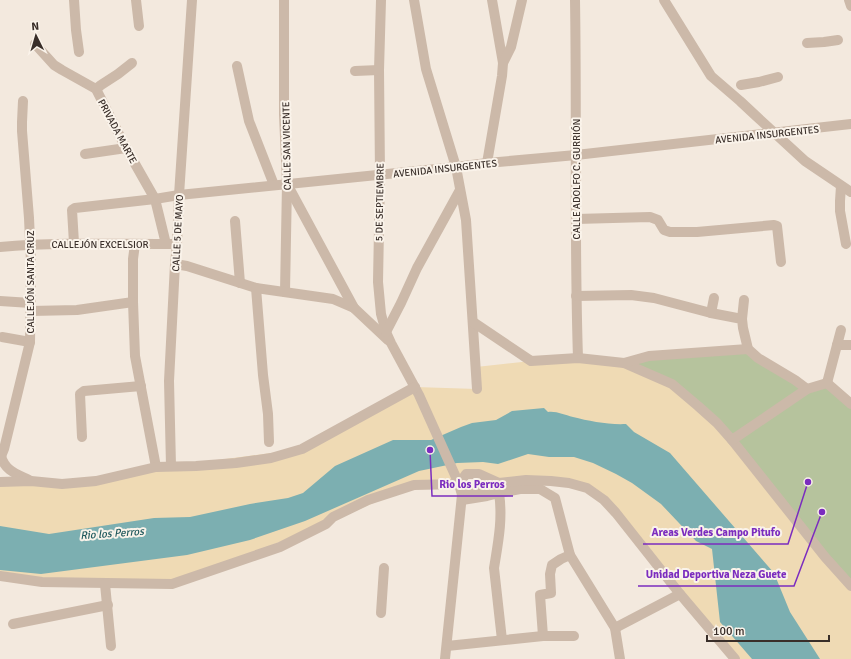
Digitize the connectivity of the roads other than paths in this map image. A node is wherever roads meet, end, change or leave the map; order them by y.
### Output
1 (74, 0) edge
2 (136, 0) edge
3 (192, 0) edge
4 (284, 0) edge
5 (381, 0) edge
6 (414, 0) edge
7 (492, 0) edge
8 (522, 0) edge
9 (574, 0) edge
10 (664, 0) edge
11 (849, 0) edge
12 (851, 6) edge
13 (139, 26) dead end
14 (838, 40) dead end
15 (807, 43) dead end
16 (35, 44) dead end
17 (79, 52) dead end
18 (132, 63) dead end
19 (503, 63) junction
20 (236, 66) dead end
21 (379, 70) junction
22 (355, 71) dead end
23 (778, 77) dead end
24 (741, 85) dead end
25 (96, 89) junction
26 (23, 101) dead end
27 (851, 124) edge
28 (775, 133) junction
29 (126, 148) junction
30 (84, 154) dead end
31 (576, 155) junction
32 (487, 163) junction
33 (456, 167) junction
34 (380, 175) junction
35 (287, 184) junction
36 (274, 185) junction
37 (841, 186) junction
38 (460, 190) junction
39 (851, 192) edge
40 (179, 195) junction
41 (155, 199) junction
42 (576, 219) junction
43 (235, 221) dead end
44 (74, 243) junction
45 (30, 244) junction
46 (135, 244) junction
47 (166, 244) junction
48 (177, 244) junction
49 (846, 244) dead end
50 (0, 247) edge
51 (781, 262) dead end
52 (175, 264) junction
53 (240, 283) junction
54 (256, 288) junction
55 (285, 292) junction
56 (576, 296) junction
57 (714, 298) dead end
58 (744, 300) dead end
59 (0, 301) edge
60 (133, 302) junction
61 (31, 307) junction
62 (354, 308) junction
63 (712, 312) junction
64 (742, 319) junction
65 (473, 322) junction
66 (841, 330) dead end
67 (386, 332) junction
68 (2, 337) dead end
69 (30, 342) junction
70 (391, 343) junction
71 (837, 345) junction
72 (851, 345) edge
73 (748, 349) junction
74 (578, 358) junction
75 (624, 363) junction
76 (827, 383) junction
77 (141, 386) junction
78 (477, 389) dead end
79 (807, 389) junction
80 (417, 391) junction
81 (851, 404) edge
82 (82, 437) dead end
83 (732, 440) junction
84 (269, 442) dead end
85 (1, 453) edge
86 (170, 466) junction
87 (156, 467) junction
88 (31, 480) junction
89 (0, 482) edge
90 (460, 484) junction
91 (499, 488) junction
92 (462, 498) junction
93 (570, 555) junction
94 (384, 568) dead end
95 (0, 576) edge
96 (105, 584) junction
97 (851, 586) edge
98 (680, 594) junction
99 (108, 605) junction
100 (381, 612) dead end
101 (13, 624) dead end
102 (615, 628) junction
103 (543, 636) junction
104 (574, 636) dead end
105 (502, 640) junction
106 (111, 646) dead end
107 (447, 646) junction
108 (445, 659) edge
109 (620, 659) edge
110 (735, 659) edge

1 - 17 street
2 - 13 street
3 - 40 street, CALLE 5 DE MAYO
4 - 35 street, CALLE SAN VICENTE
5 - 21 street, 5 DE SEPTIEMBRE
6 - 33 street
7 - 19 street
8 - 19 street
9 - 31 street, CALLE ADOLFO C. GURRIÓN
10 - 28 street
11 - 12 street
14 - 15 street
16 - 25 street, PRIVADA MARTE
18 - 25 street
19 - 32 street
20 - 36 street
21 - 22 street
21 - 34 street, 5 DE SEPTIEMBRE
23 - 24 street
25 - 29 street, PRIVADA MARTE
26 - 45 street, CALLEJÓN SANTA CRUZ
27 - 28 street, AVENIDA INSURGENTES
28 - 31 street, AVENIDA INSURGENTES
28 - 37 street
29 - 30 street
29 - 41 street, PRIVADA MARTE
31 - 32 street, AVENIDA INSURGENTES
31 - 42 street, CALLE ADOLFO C. GURRIÓN
32 - 33 street, AVENIDA INSURGENTES
33 - 34 street, AVENIDA INSURGENTES
33 - 38 street
34 - 35 street, AVENIDA INSURGENTES
34 - 67 street, 5 DE SEPTIEMBRE
35 - 36 street, AVENIDA INSURGENTES
35 - 55 street, CALLE SAN VICENTE
35 - 62 street
36 - 40 street, AVENIDA INSURGENTES
37 - 39 street
37 - 49 street
38 - 65 street
38 - 67 street
40 - 41 street, AVENIDA INSURGENTES
40 - 48 street, CALLE 5 DE MAYO
41 - 44 street, AVENIDA INSURGENTES
41 - 47 street, PRIVADA MARTE
42 - 51 street
42 - 56 street, CALLE ADOLFO C. GURRIÓN
43 - 53 street
44 - 45 street, CALLEJÓN EXCELSIOR
44 - 46 street, CALLEJÓN EXCELSIOR
45 - 50 street, CALLEJÓN EXCELSIOR
45 - 61 street, CALLEJÓN SANTA CRUZ
46 - 47 street, CALLEJÓN EXCELSIOR
46 - 60 street
47 - 48 street, CALLEJÓN EXCELSIOR
48 - 52 street, CALLE 5 DE MAYO
52 - 53 street
52 - 86 street, CALLE 5 DE MAYO
53 - 54 street
54 - 55 street
54 - 84 street
55 - 62 street
56 - 63 street
56 - 74 street, CALLE ADOLFO C. GURRIÓN
57 - 63 street
58 - 64 street
59 - 61 street
60 - 61 street
60 - 77 street
61 - 69 street, CALLEJÓN SANTA CRUZ
62 - 70 street
63 - 64 street
64 - 73 street
65 - 74 street
65 - 78 street
66 - 71 street
67 - 70 street, 5 DE SEPTIEMBRE
68 - 69 street
69 - 85 street, CALLEJÓN SANTA CRUZ
70 - 80 street, 5 DE SEPTIEMBRE
71 - 72 street
71 - 76 street
73 - 75 street
73 - 79 street
74 - 75 street
75 - 83 street
76 - 79 street
76 - 81 street
77 - 82 street
77 - 87 street
79 - 83 street
80 - 86 street
80 - 90 street, 5 DE SEPTIEMBRE
83 - 97 street
85 - 88 street
86 - 87 street
87 - 88 street
88 - 89 street
90 - 91 street
90 - 92 street, 5 DE SEPTIEMBRE
90 - 96 street
91 - 92 street
91 - 93 street
91 - 98 street
91 - 105 street
92 - 107 street, 5 DE SEPTIEMBRE
93 - 102 street
93 - 103 street
94 - 100 street
95 - 96 street
96 - 99 street
98 - 102 street
98 - 110 street
99 - 101 street
99 - 106 street
102 - 109 street
103 - 104 street
103 - 105 street
105 - 107 street
107 - 108 street, 5 DE SEPTIEMBRE

